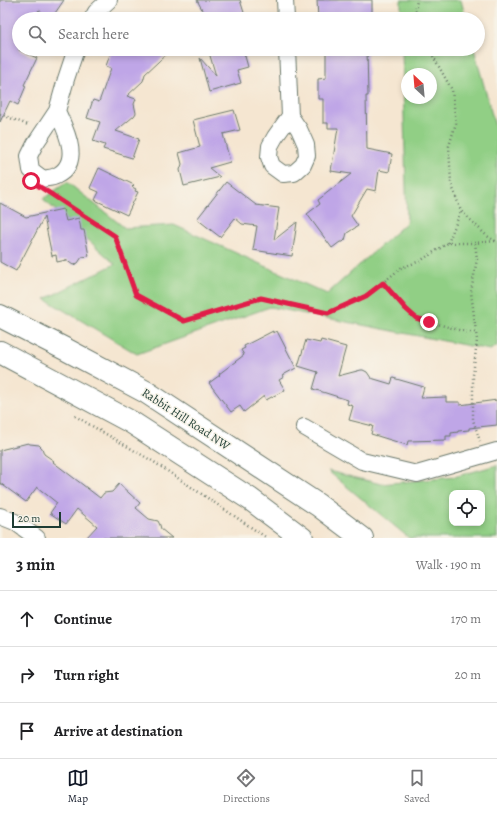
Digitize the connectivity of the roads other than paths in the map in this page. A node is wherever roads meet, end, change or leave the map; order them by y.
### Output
1 (109, 0) edge
2 (285, 0) edge
3 (96, 12) edge
4 (286, 12) edge
5 (74, 56) edge
6 (287, 56) edge
7 (57, 112) junction
8 (290, 116) dead end
9 (0, 316) edge
10 (0, 352) edge
11 (304, 427) dead end
12 (491, 453) edge
13 (0, 516) edge
14 (38, 538) edge
15 (302, 538) edge
16 (362, 538) edge

1 - 3 street
2 - 4 street
5 - 7 street
6 - 8 street
7 - 7 street
9 - 16 main road, Rabbit Hill Road NW
10 - 15 main road
11 - 12 street
13 - 14 street

